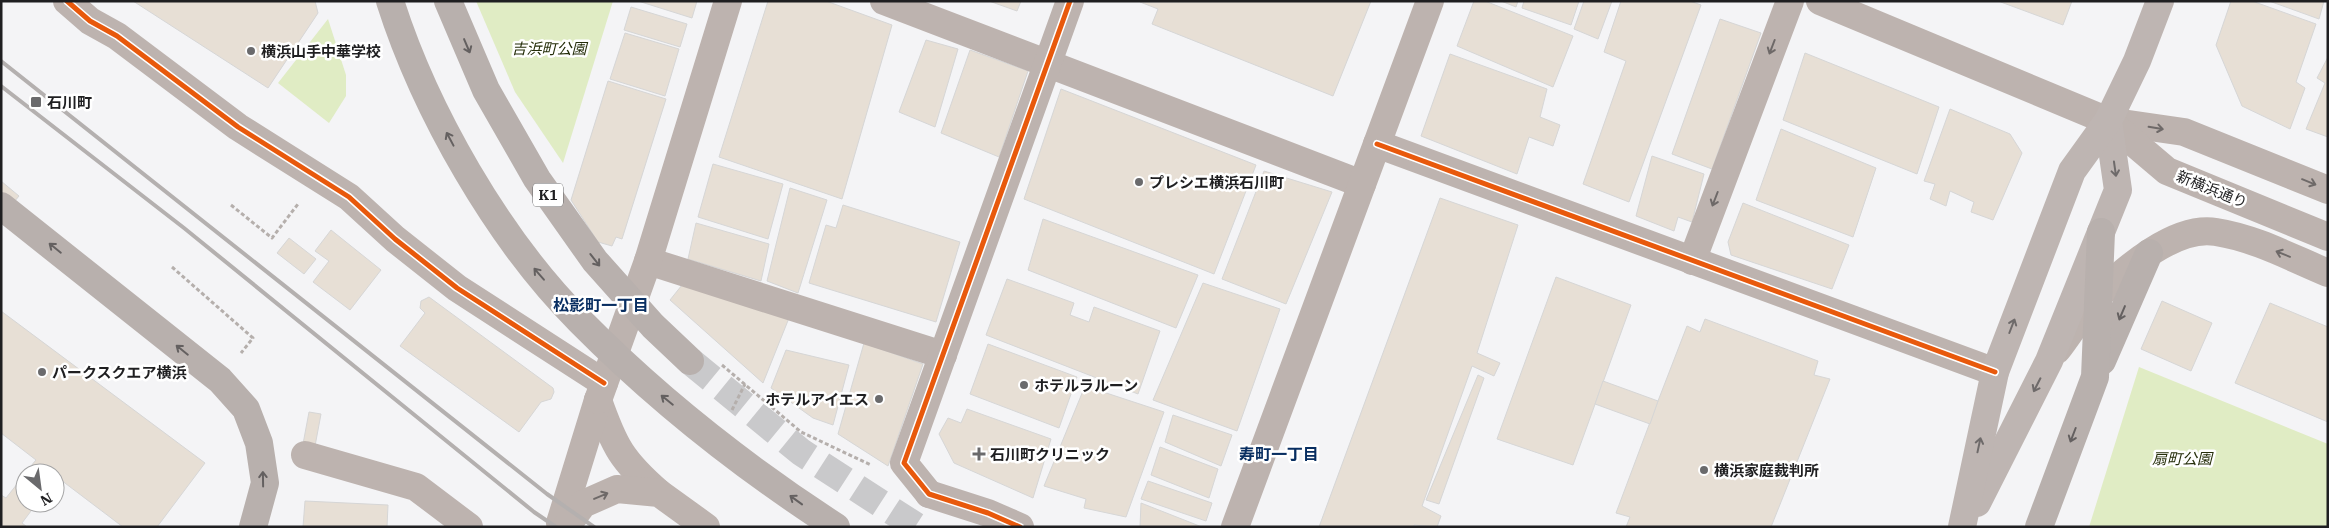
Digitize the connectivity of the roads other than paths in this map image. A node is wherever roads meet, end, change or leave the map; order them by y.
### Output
1 (68, 1) edge
2 (390, 1) edge
3 (448, 1) edge
4 (728, 1) edge
5 (884, 1) edge
6 (1070, 1) edge
7 (1430, 1) edge
8 (1790, 1) edge
9 (1820, 1) edge
10 (2160, 1) edge
11 (1047, 64) junction
12 (2108, 121) junction
13 (1377, 144) junction
14 (1362, 184) junction
15 (2328, 190) edge
16 (1, 206) edge
17 (2101, 232) junction
18 (2328, 237) edge
19 (2149, 253) junction
20 (648, 261) junction
21 (1692, 261) junction
22 (2328, 273) edge
23 (2099, 296) junction
24 (943, 356) junction
25 (690, 361) tunnel mouth
26 (2049, 361) junction
27 (1995, 372) junction
28 (2095, 377) junction
29 (601, 392) junction
30 (305, 455) dead end
31 (659, 493) junction
32 (253, 527) edge
33 (469, 527) edge
34 (559, 527) edge
35 (566, 527) edge
36 (706, 527) edge
37 (836, 527) edge
38 (1020, 527) edge
39 (1235, 527) edge
40 (1963, 527) edge
41 (2038, 527) edge

1 - 29 street
37 -> 2 highway
3 -> 25 highway, K1
4 - 20 street
5 - 11 street
6 - 11 street
7 - 13 street
8 -> 21 street
9 - 12 street
10 - 12 main road
11 - 14 street
11 - 24 street
12 -> 15 street
12 -> 17 main road
12 - 18 street, 新横浜通り
27 -> 12 main road
13 - 14 street
13 - 21 street
14 - 39 street
32 -> 16 highway
17 - 23 highway
17 - 26 main road
22 -> 19 street
19 - 23 street
19 -> 28 highway
20 - 24 street
20 - 29 street
21 - 27 street
23 - 26 street
23 - 28 highway
24 - 38 street
26 -> 40 main road
40 -> 27 main road
28 -> 41 highway
29 - 31 street
29 - 34 street
30 - 33 street
35 -> 31 street
31 - 36 street

